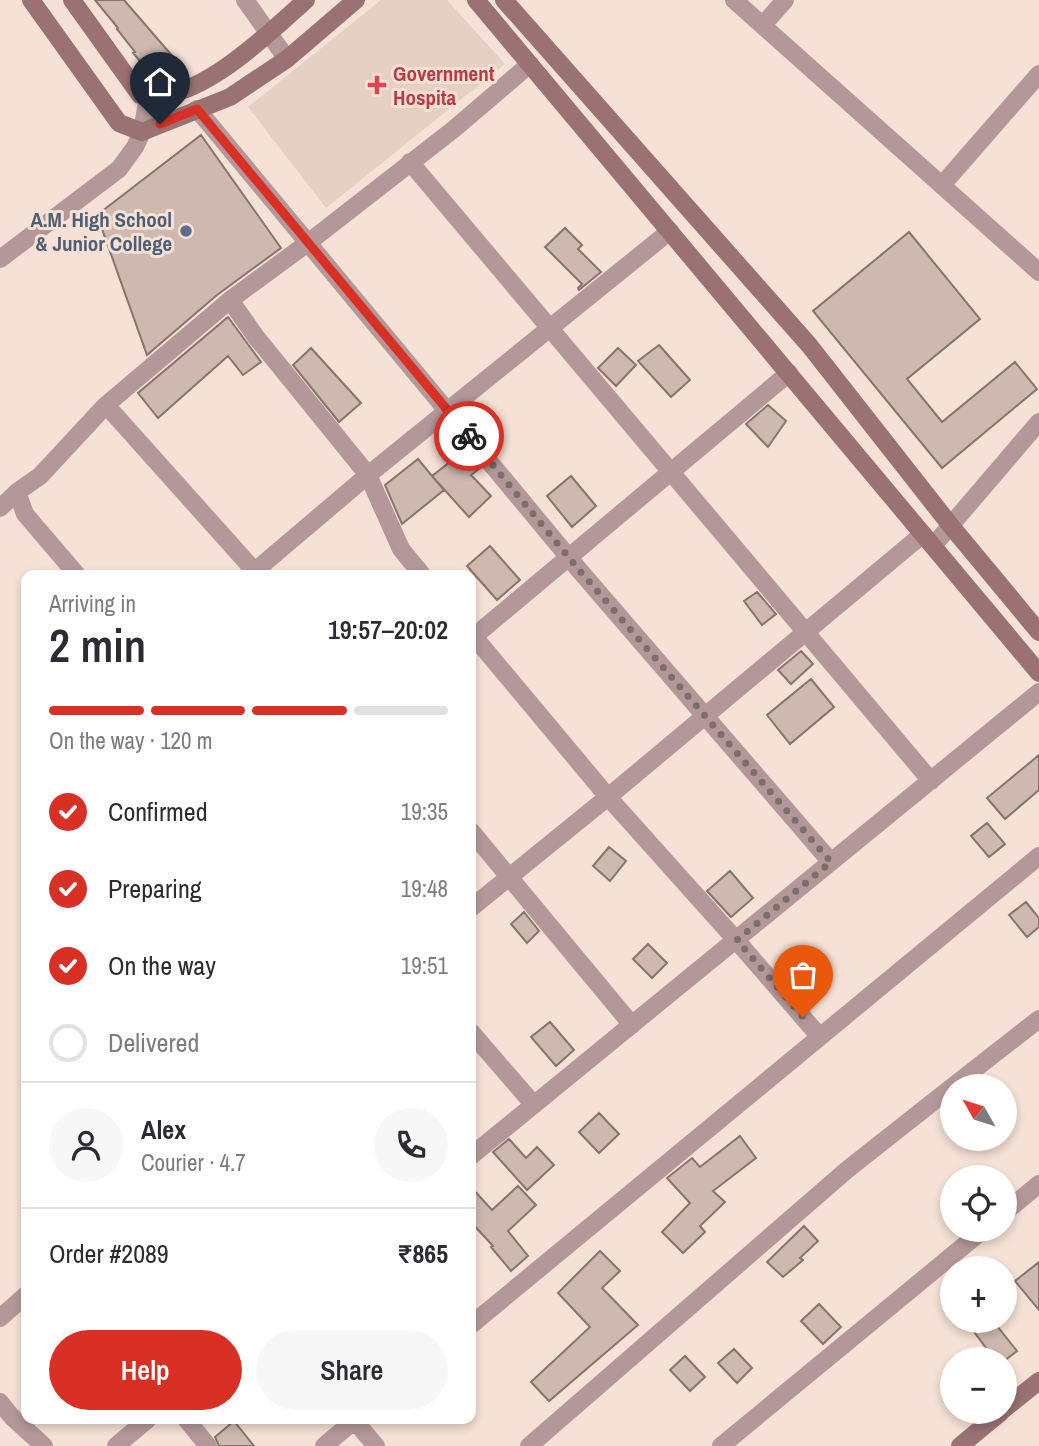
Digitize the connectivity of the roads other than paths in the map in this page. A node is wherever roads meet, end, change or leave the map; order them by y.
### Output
1 (31, 0) edge
2 (72, 0) edge
3 (245, 0) edge
4 (306, 0) edge
5 (356, 0) edge
6 (504, 0) edge
7 (734, 0) edge
8 (785, 0) edge
9 (483, 3) edge
10 (763, 25) junction
11 (269, 33) junction
12 (287, 59) junction
13 (530, 64) junction
14 (1039, 74) edge
15 (148, 96) junction
16 (197, 109) junction
17 (142, 132) junction
18 (410, 162) junction
19 (942, 185) junction
20 (670, 232) junction
21 (309, 242) junction
22 (0, 259) edge
23 (1039, 272) edge
24 (230, 300) junction
25 (551, 329) junction
26 (789, 373) junction
27 (106, 405) junction
28 (448, 411) junction
29 (1039, 422) edge
30 (671, 471) junction
31 (368, 475) junction
32 (17, 492) junction
33 (0, 508) edge
34 (951, 526) junction
35 (928, 540) junction
36 (568, 556) junction
37 (73, 570) edge
38 (251, 570) edge
39 (260, 570) edge
40 (418, 570) edge
41 (806, 632) junction
42 (1039, 632) edge
43 (476, 634) edge
44 (476, 642) edge
45 (1039, 673) edge
46 (1039, 692) edge
47 (704, 715) junction
48 (931, 780) junction
49 (608, 797) junction
50 (476, 837) edge
51 (1039, 856) edge
52 (831, 862) junction
53 (509, 877) junction
54 (476, 904) edge
55 (737, 940) junction
56 (1039, 1019) edge
57 (632, 1025) junction
58 (820, 1037) junction
59 (476, 1038) edge
60 (969, 1074) edge
61 (940, 1096) edge
62 (534, 1105) junction
63 (476, 1152) edge
64 (1039, 1184) edge
65 (1017, 1202) edge
66 (968, 1242) edge
67 (21, 1299) edge
68 (0, 1318) edge
69 (476, 1321) edge
70 (1039, 1381) edge
71 (1017, 1399) edge
72 (0, 1402) edge
73 (6, 1422) edge
74 (140, 1424) edge
75 (190, 1424) edge
76 (350, 1424) edge
77 (358, 1424) edge
78 (987, 1424) edge
79 (44, 1446) edge
80 (116, 1446) edge
81 (208, 1446) edge
82 (324, 1446) edge
83 (376, 1446) edge
84 (530, 1446) edge
85 (721, 1446) edge
86 (960, 1446) edge

1 - 17 street
2 - 15 street
3 - 11 street
4 - 11 street
5 - 12 street
6 - 34 street
7 - 10 street
8 - 10 street
9 - 13 street
10 - 19 street
11 - 12 street
11 - 15 street
12 - 16 street
13 - 18 street
13 - 20 street
14 - 19 street
15 - 17 street
16 - 17 street
16 - 21 street
17 - 22 street
18 - 21 street
18 - 25 street
19 - 23 street
20 - 25 street
20 - 26 street
21 - 24 street
21 - 28 street
24 - 27 street
24 - 31 street
25 - 28 street
25 - 30 street
26 - 30 street
26 - 35 street
27 - 32 street
27 - 38 street
28 - 31 street
28 - 36 street
29 - 34 street
30 - 36 street
30 - 41 street
31 - 39 street
31 - 40 street
32 - 33 street
32 - 37 street
34 - 35 street
34 - 42 street
35 - 41 street
35 - 45 street
36 - 43 street
36 - 47 street
41 - 47 street
41 - 48 street
44 - 49 street
46 - 48 street
47 - 49 street
47 - 52 street
48 - 52 street
49 - 53 street
49 - 55 street
50 - 53 street
51 - 58 street
52 - 55 street
53 - 54 street
53 - 57 street
55 - 57 street
55 - 58 street
56 - 60 street
57 - 62 street
58 - 69 street
59 - 62 street
61 - 84 street
62 - 63 street
64 - 65 street
66 - 85 street
67 - 68 street
70 - 71 street
72 - 73 street
73 - 79 street
74 - 80 street
75 - 81 street
76 - 82 street
77 - 83 street
78 - 86 street

